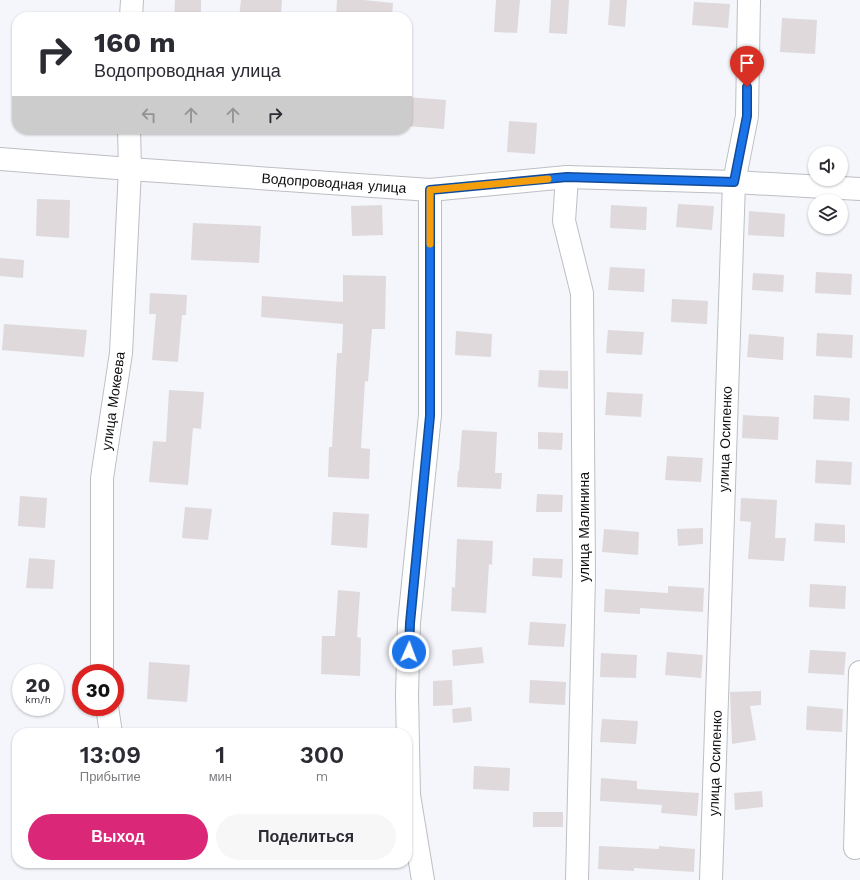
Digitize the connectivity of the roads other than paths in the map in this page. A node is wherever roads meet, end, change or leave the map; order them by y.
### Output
1 (132, 0) edge
2 (749, 0) edge
3 (131, 12) edge
4 (130, 134) edge
5 (0, 158) edge
6 (130, 169) junction
7 (567, 177) junction
8 (734, 182) junction
9 (860, 189) edge
10 (430, 190) junction
11 (102, 664) edge
12 (860, 672) edge
13 (108, 716) edge
14 (110, 728) edge
15 (408, 728) edge
16 (412, 813) edge
17 (855, 848) dead end
18 (423, 880) edge
19 (577, 880) edge
20 (711, 880) edge

1 - 3 street
2 - 8 street, улица Осипенко
4 - 6 street, улица Мокеева
5 - 6 street, Водопроводная улица
6 - 10 street, Водопроводная улица
6 - 11 street, улица Мокеева
7 - 8 street, Водопроводная улица
7 - 10 street, Водопроводная улица
7 - 19 street, улица Малинина
8 - 9 street, Водопроводная улица
8 - 20 street, улица Осипенко
10 - 15 street
12 - 17 street
13 - 14 street
16 - 18 street

